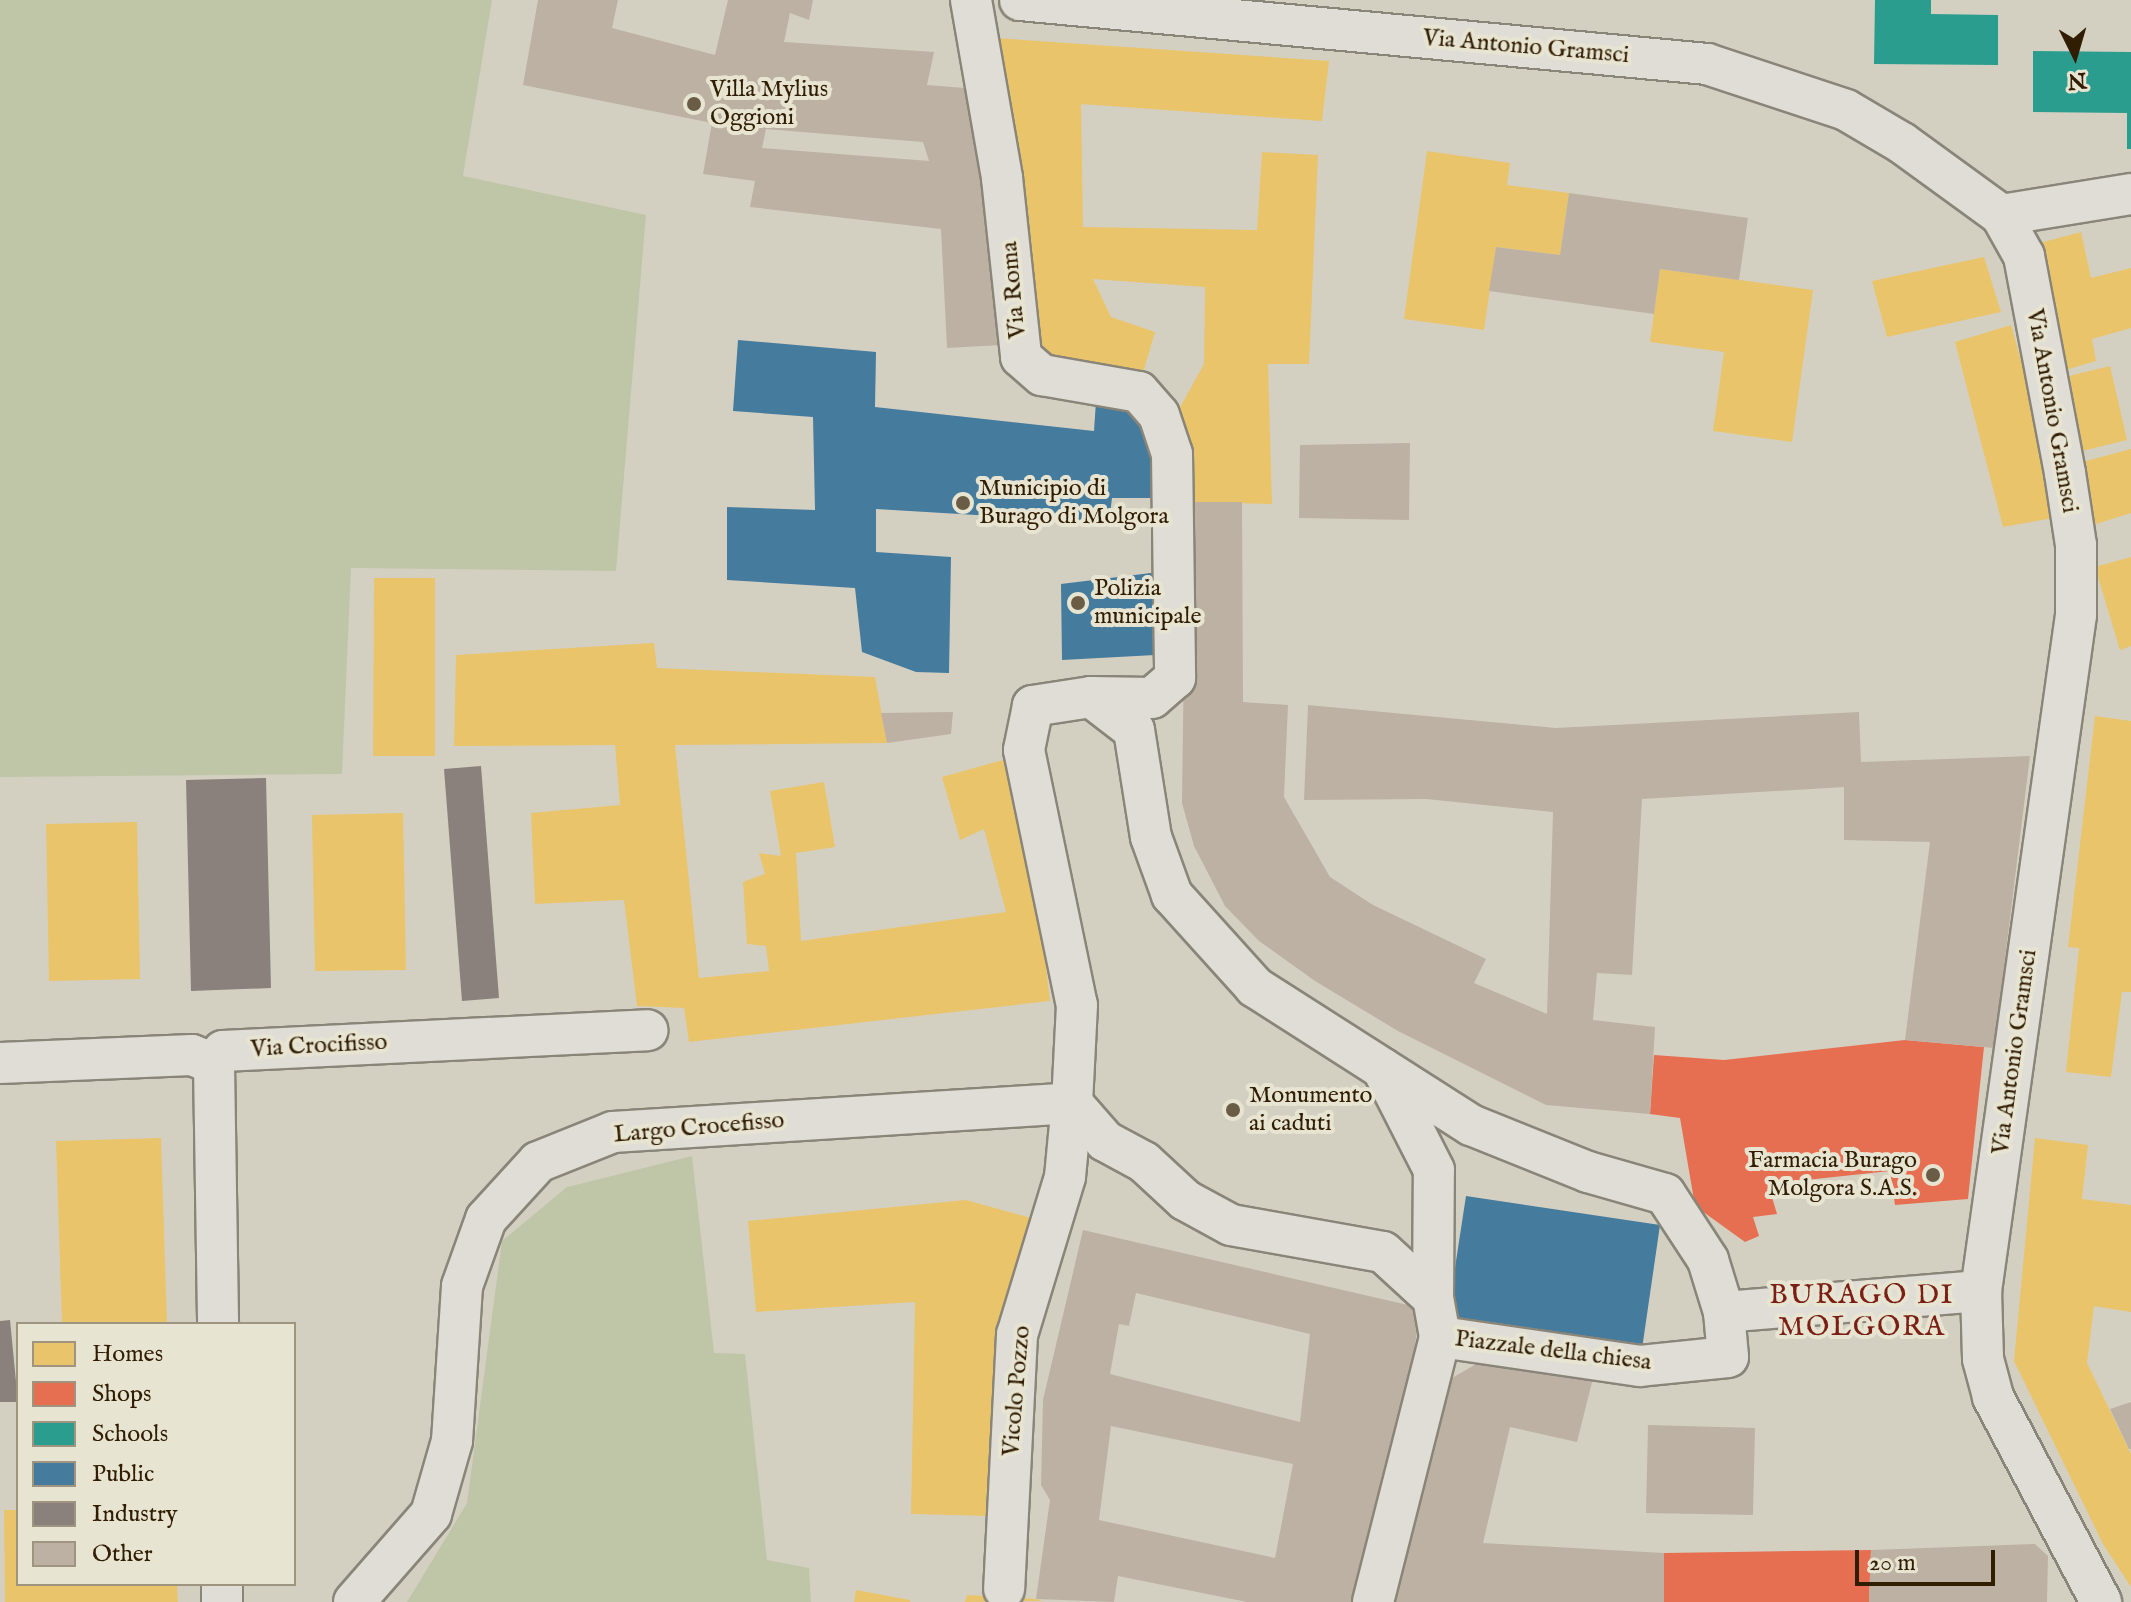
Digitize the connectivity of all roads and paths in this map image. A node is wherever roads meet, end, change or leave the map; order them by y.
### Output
1 (971, 0) edge
2 (1020, 0) edge
3 (2131, 194) edge
4 (2001, 215) junction
5 (1091, 697) junction
6 (647, 1030) dead end
7 (0, 1063) edge
8 (214, 1064) junction
9 (1382, 1068) junction
10 (1072, 1103) junction
11 (1981, 1291) junction
12 (1433, 1298) junction
13 (1724, 1312) junction
14 (218, 1322) edge
15 (1440, 1337) junction
16 (1004, 1589) dead end
17 (354, 1602) edge
18 (1373, 1602) edge
19 (2101, 1602) edge

1 - 5 street, Via Roma
2 - 4 street, Via Antonio Gramsci
3 - 4 street
4 - 11 street, Via Antonio Gramsci
5 - 9 street
5 - 10 street, Via Roma
6 - 8 street, Via Crocifisso
7 - 8 street
8 - 14 street
9 - 12 street
9 - 13 street, Piazzale della chiesa
10 - 12 street
10 - 16 street, Vicolo Pozzo
10 - 17 street, Largo Crocefisso
11 - 13 street
11 - 19 street, Via Antonio Gramsci
12 - 15 street
13 - 15 street, Piazzale della chiesa
15 - 18 street

